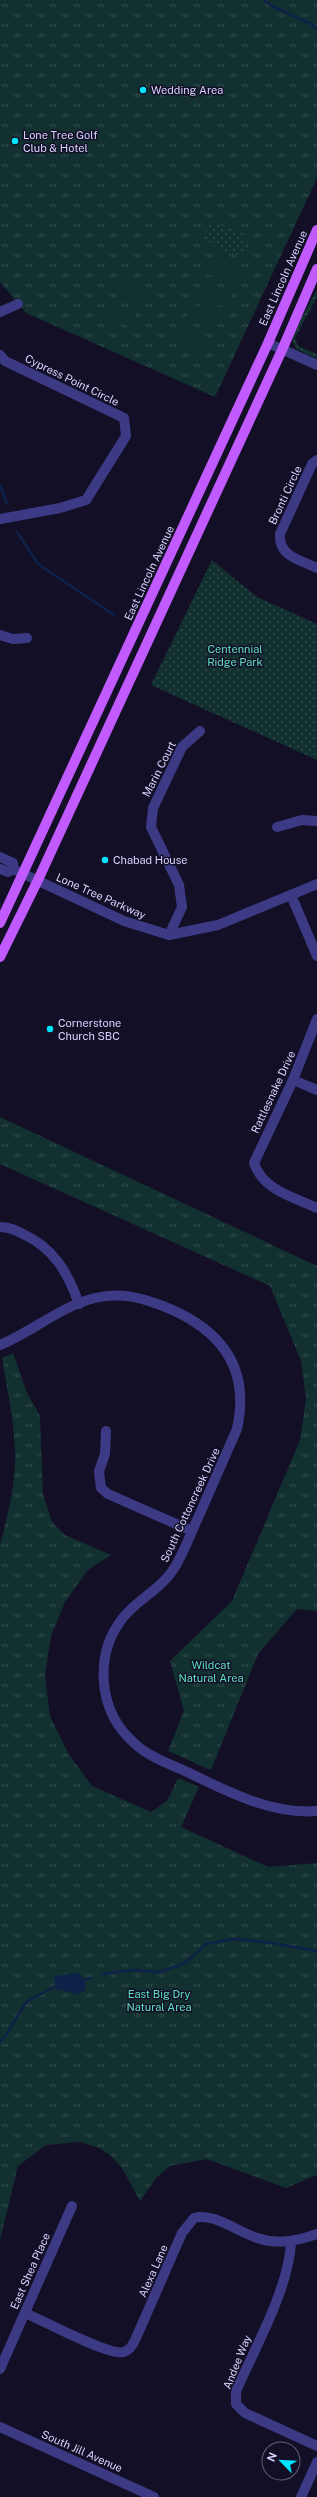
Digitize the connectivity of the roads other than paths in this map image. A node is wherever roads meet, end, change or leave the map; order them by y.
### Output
1 (317, 230) edge
2 (317, 270) edge
3 (18, 304) dead end
4 (0, 312) edge
5 (268, 343) junction
6 (282, 350) junction
7 (0, 355) edge
8 (317, 365) edge
9 (317, 460) edge
10 (0, 519) edge
11 (317, 568) edge
12 (0, 635) edge
13 (27, 638) dead end
14 (200, 731) dead end
15 (317, 821) edge
16 (278, 827) dead end
17 (0, 857) edge
18 (0, 869) edge
19 (13, 869) junction
20 (24, 874) junction
21 (38, 880) junction
22 (317, 884) edge
23 (291, 895) junction
24 (0, 924) edge
25 (169, 935) junction
26 (0, 956) edge
27 (317, 956) edge
28 (317, 1019) edge
29 (293, 1080) junction
30 (317, 1090) edge
31 (317, 1208) edge
32 (0, 1227) edge
33 (79, 1304) junction
34 (0, 1345) edge
35 (106, 1432) dead end
36 (192, 1531) junction
37 (317, 1811) edge
38 (72, 2206) dead end
39 (317, 2234) edge
40 (291, 2242) junction
41 (25, 2312) junction
42 (0, 2369) edge
43 (0, 2427) edge
44 (317, 2446) edge
45 (317, 2462) edge
46 (154, 2497) edge
47 (301, 2497) edge

1 - 5 main road, East Lincoln Avenue
2 - 6 main road
3 - 4 street
5 - 6 street
5 - 20 main road, East Lincoln Avenue
6 - 8 street
6 - 21 main road
7 - 10 street, Cypress Point Circle
9 - 11 street, Bronti Circle
12 - 13 street
14 - 25 street, Marin Court
15 - 16 street
17 - 19 street, Lone Tree Parkway
18 - 19 street, Lone Tree Parkway
19 - 20 street, Lone Tree Parkway
20 - 21 street, Lone Tree Parkway
20 - 24 main road, East Lincoln Avenue
21 - 25 street, Lone Tree Parkway
21 - 26 main road
22 - 23 street, Lone Tree Parkway
23 - 25 street, Lone Tree Parkway
23 - 27 street
28 - 29 street, Rattlesnake Drive
29 - 30 street
29 - 31 street, Rattlesnake Drive
32 - 33 street
33 - 34 street, South Cottoncreek Drive
33 - 36 street, South Cottoncreek Drive
35 - 36 street
36 - 37 street, South Cottoncreek Drive
38 - 41 street, East Shea Place
39 - 40 street, Alexa Lane
40 - 41 street, Alexa Lane
40 - 44 street, Andee Way
41 - 42 street, East Shea Place
43 - 46 street, South Jill Avenue
45 - 47 street

